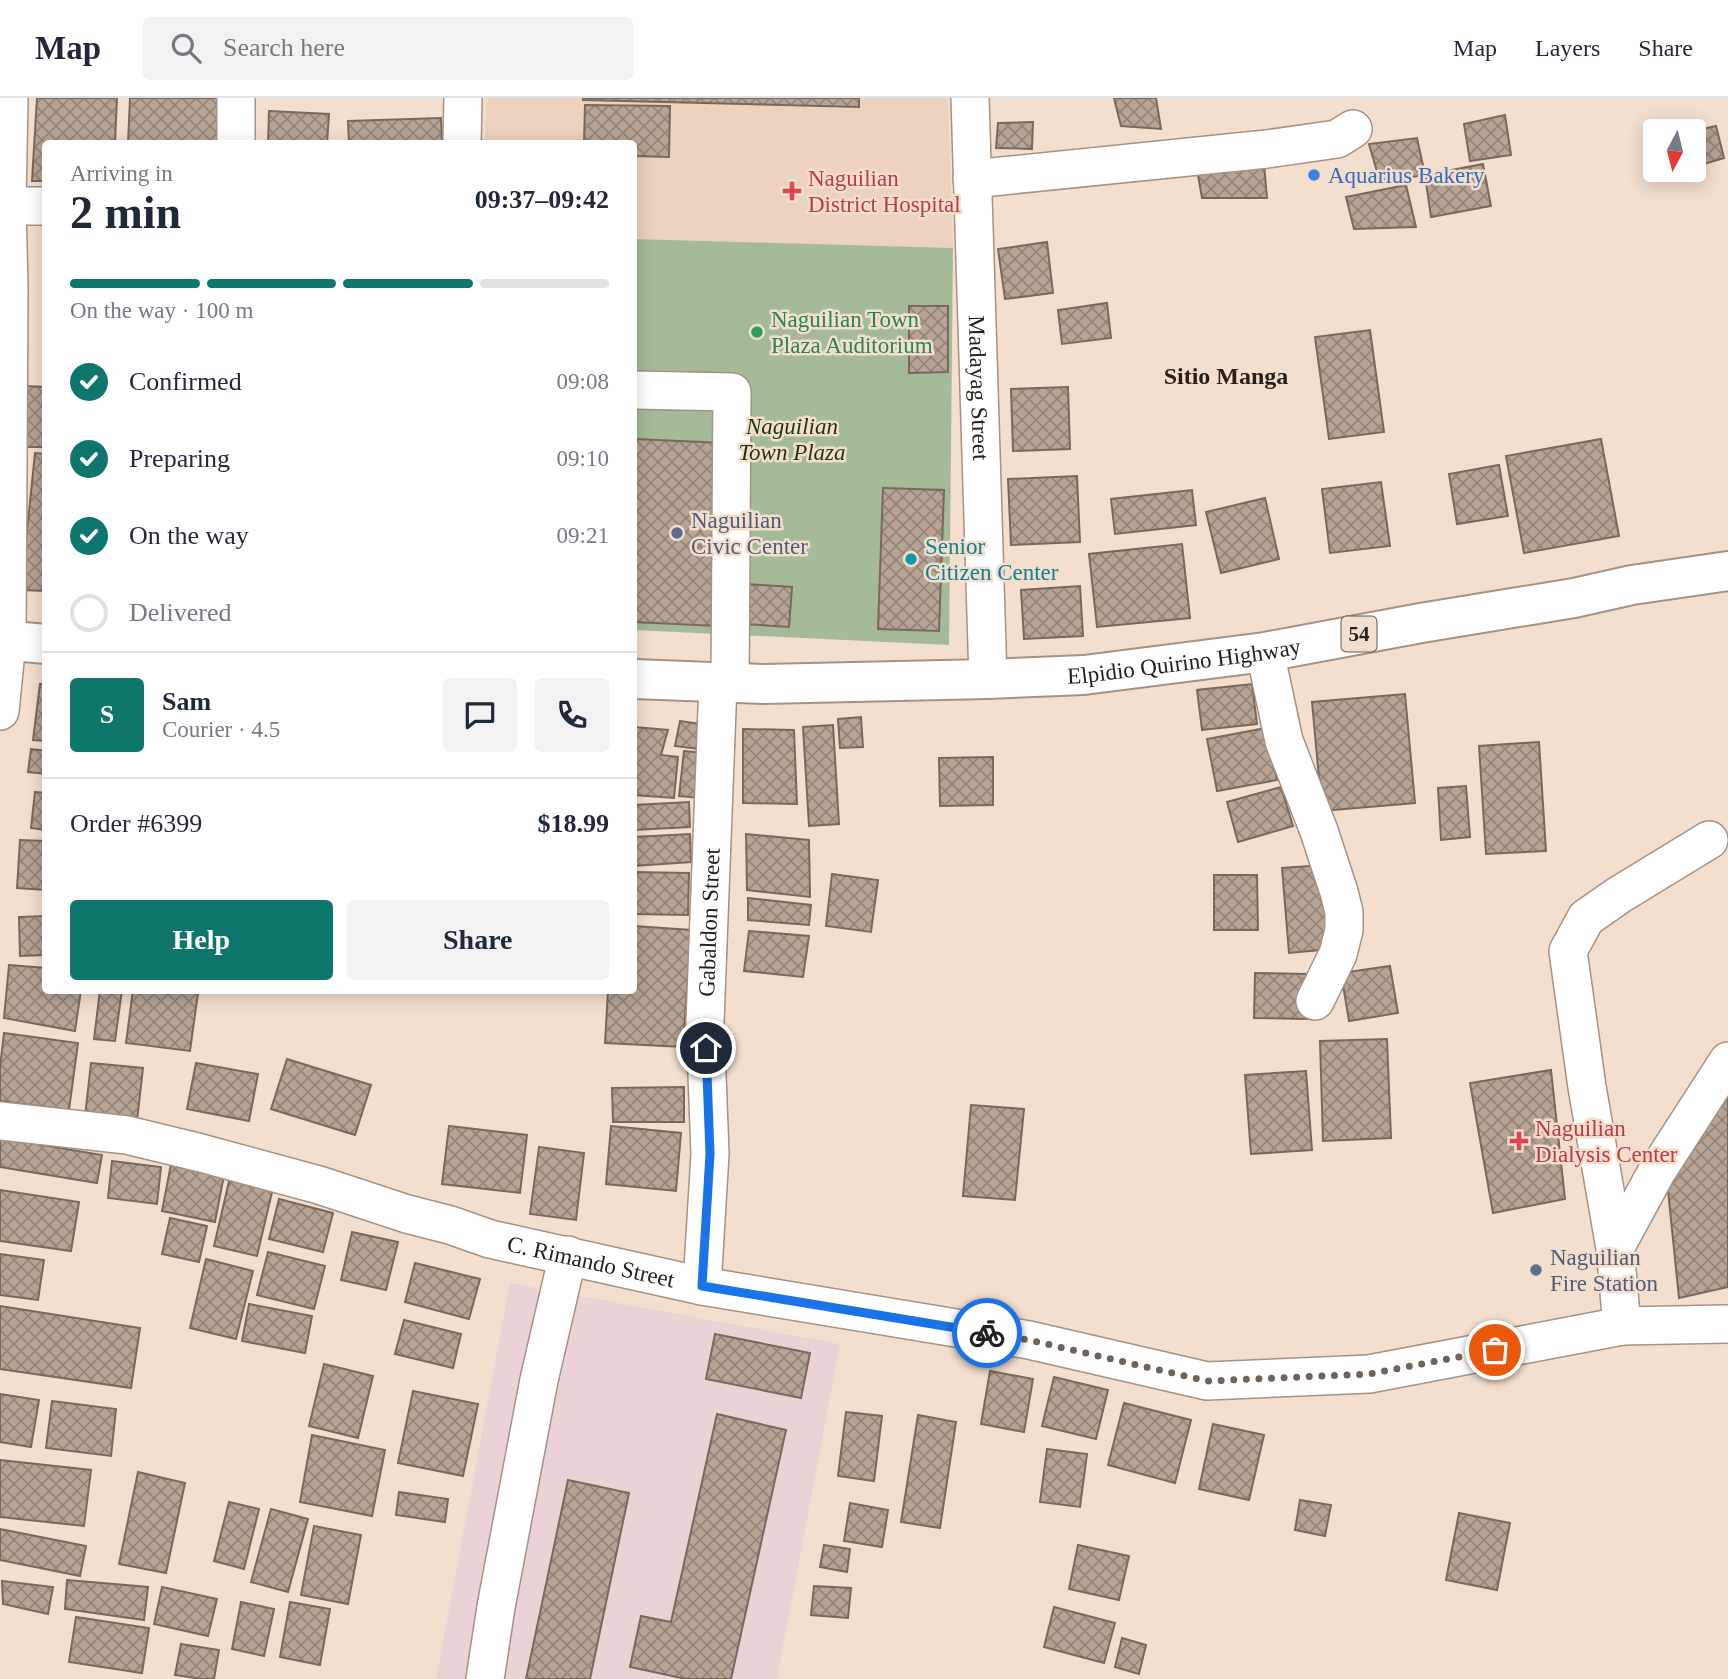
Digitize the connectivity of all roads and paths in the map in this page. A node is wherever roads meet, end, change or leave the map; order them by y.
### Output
1 (9, 98) edge
2 (236, 98) edge
3 (463, 98) edge
4 (970, 98) edge
5 (1353, 129) dead end
6 (236, 140) edge
7 (463, 140) edge
8 (972, 178) junction
9 (7, 206) junction
10 (42, 206) edge
11 (4, 287) edge
12 (637, 390) edge
13 (1728, 571) edge
14 (4, 641) edge
15 (42, 644) edge
16 (1265, 652) junction
17 (637, 679) edge
18 (988, 679) junction
19 (724, 683) junction
20 (0, 710) edge
21 (1709, 840) dead end
22 (1315, 1001) dead end
23 (1728, 1061) edge
24 (0, 1121) edge
25 (1615, 1248) junction
26 (568, 1255) junction
27 (702, 1286) junction
28 (1728, 1324) edge
29 (1622, 1326) junction
30 (485, 1679) edge

1 - 9 street
2 - 6 street
3 - 7 street
4 - 8 street, Madayag Street
5 - 8 street
8 - 18 street, Madayag Street
9 - 10 street
9 - 11 street
11 - 14 street
12 - 19 street, Gabaldon Street
13 - 16 highway, Elpidio Quirino Highway / 54
14 - 15 highway
14 - 20 street
16 - 18 highway, Elpidio Quirino Highway / 54
16 - 22 street
17 - 19 highway, Elpidio Quirino Highway / 54
18 - 19 highway, Elpidio Quirino Highway / 54
19 - 27 street, Gabaldon Street
21 - 25 street
23 - 25 street
24 - 26 street, C. Rimando Street
25 - 29 street
26 - 27 street, C. Rimando Street
26 - 30 street
27 - 29 street, C. Rimando Street
28 - 29 street, C. Rimando Street

